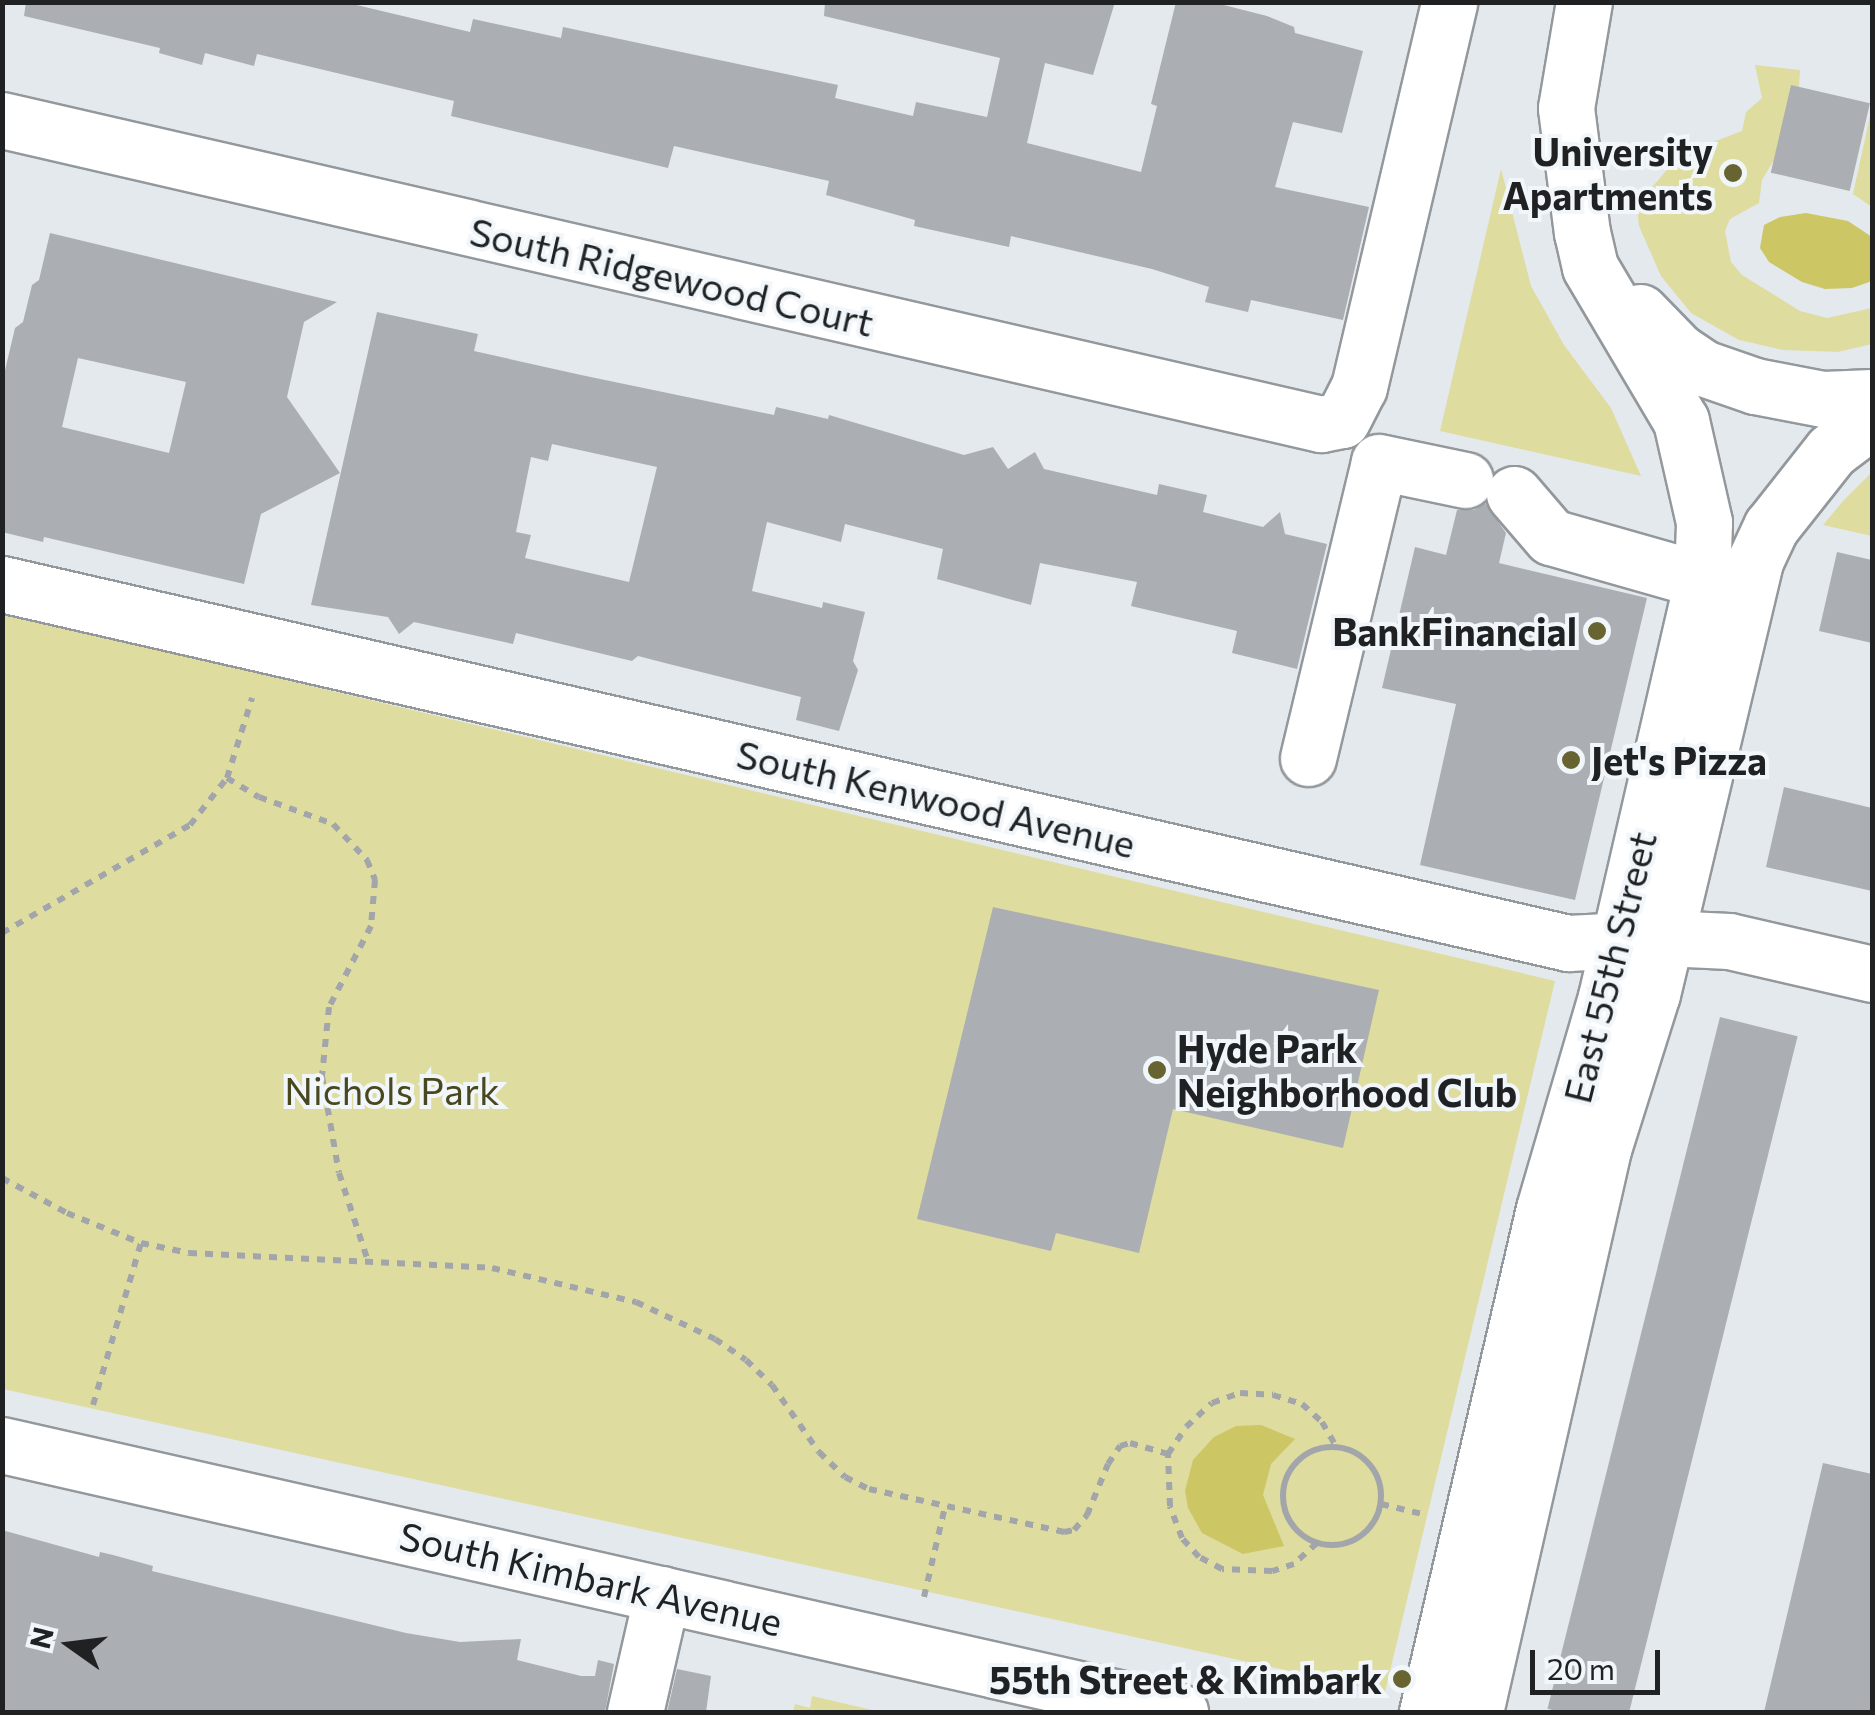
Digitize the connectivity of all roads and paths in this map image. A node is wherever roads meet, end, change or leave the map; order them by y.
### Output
1 (1449, 2) edge
2 (1584, 2) edge
3 (2, 120) edge
4 (1582, 233) junction
5 (1872, 397) edge
6 (1872, 420) edge
7 (2, 584) edge
8 (1723, 590) junction
9 (252, 698) dead end
10 (1308, 758) dead end
11 (228, 778) junction
12 (2, 933) edge
13 (1642, 939) junction
14 (1872, 974) edge
15 (2, 1178) edge
16 (141, 1243) junction
17 (368, 1261) junction
18 (93, 1406) dead end
19 (2, 1444) edge
20 (1336, 1446) junction
21 (1168, 1454) junction
22 (1380, 1504) junction
23 (946, 1507) junction
24 (1432, 1517) dead end
25 (1317, 1543) junction
26 (662, 1594) junction
27 (924, 1598) dead end
28 (635, 1712) edge
29 (1180, 1712) edge
30 (1427, 1712) edge
31 (1475, 1712) edge

1 - 3 street, South Ridgewood Court
2 - 4 street, East 55th Street
4 - 5 street
4 - 8 street, East 55th Street
6 - 8 street
7 - 13 street, South Kenwood Avenue
8 - 10 street
8 - 13 street, East 55th Street
9 - 11 path
11 - 12 path
11 - 17 path
13 - 14 street, South Kenwood Avenue
13 - 30 street, East 55th Street
13 - 31 street, East 55th Street
15 - 16 path
16 - 17 path
16 - 18 path
17 - 23 path
19 - 26 street, South Kimbark Avenue
20 - 21 path
20 - 22 path
20 - 25 path
21 - 23 path
21 - 25 path
22 - 24 path
22 - 25 path
23 - 27 path
26 - 28 street
26 - 29 street, South Kimbark Avenue

